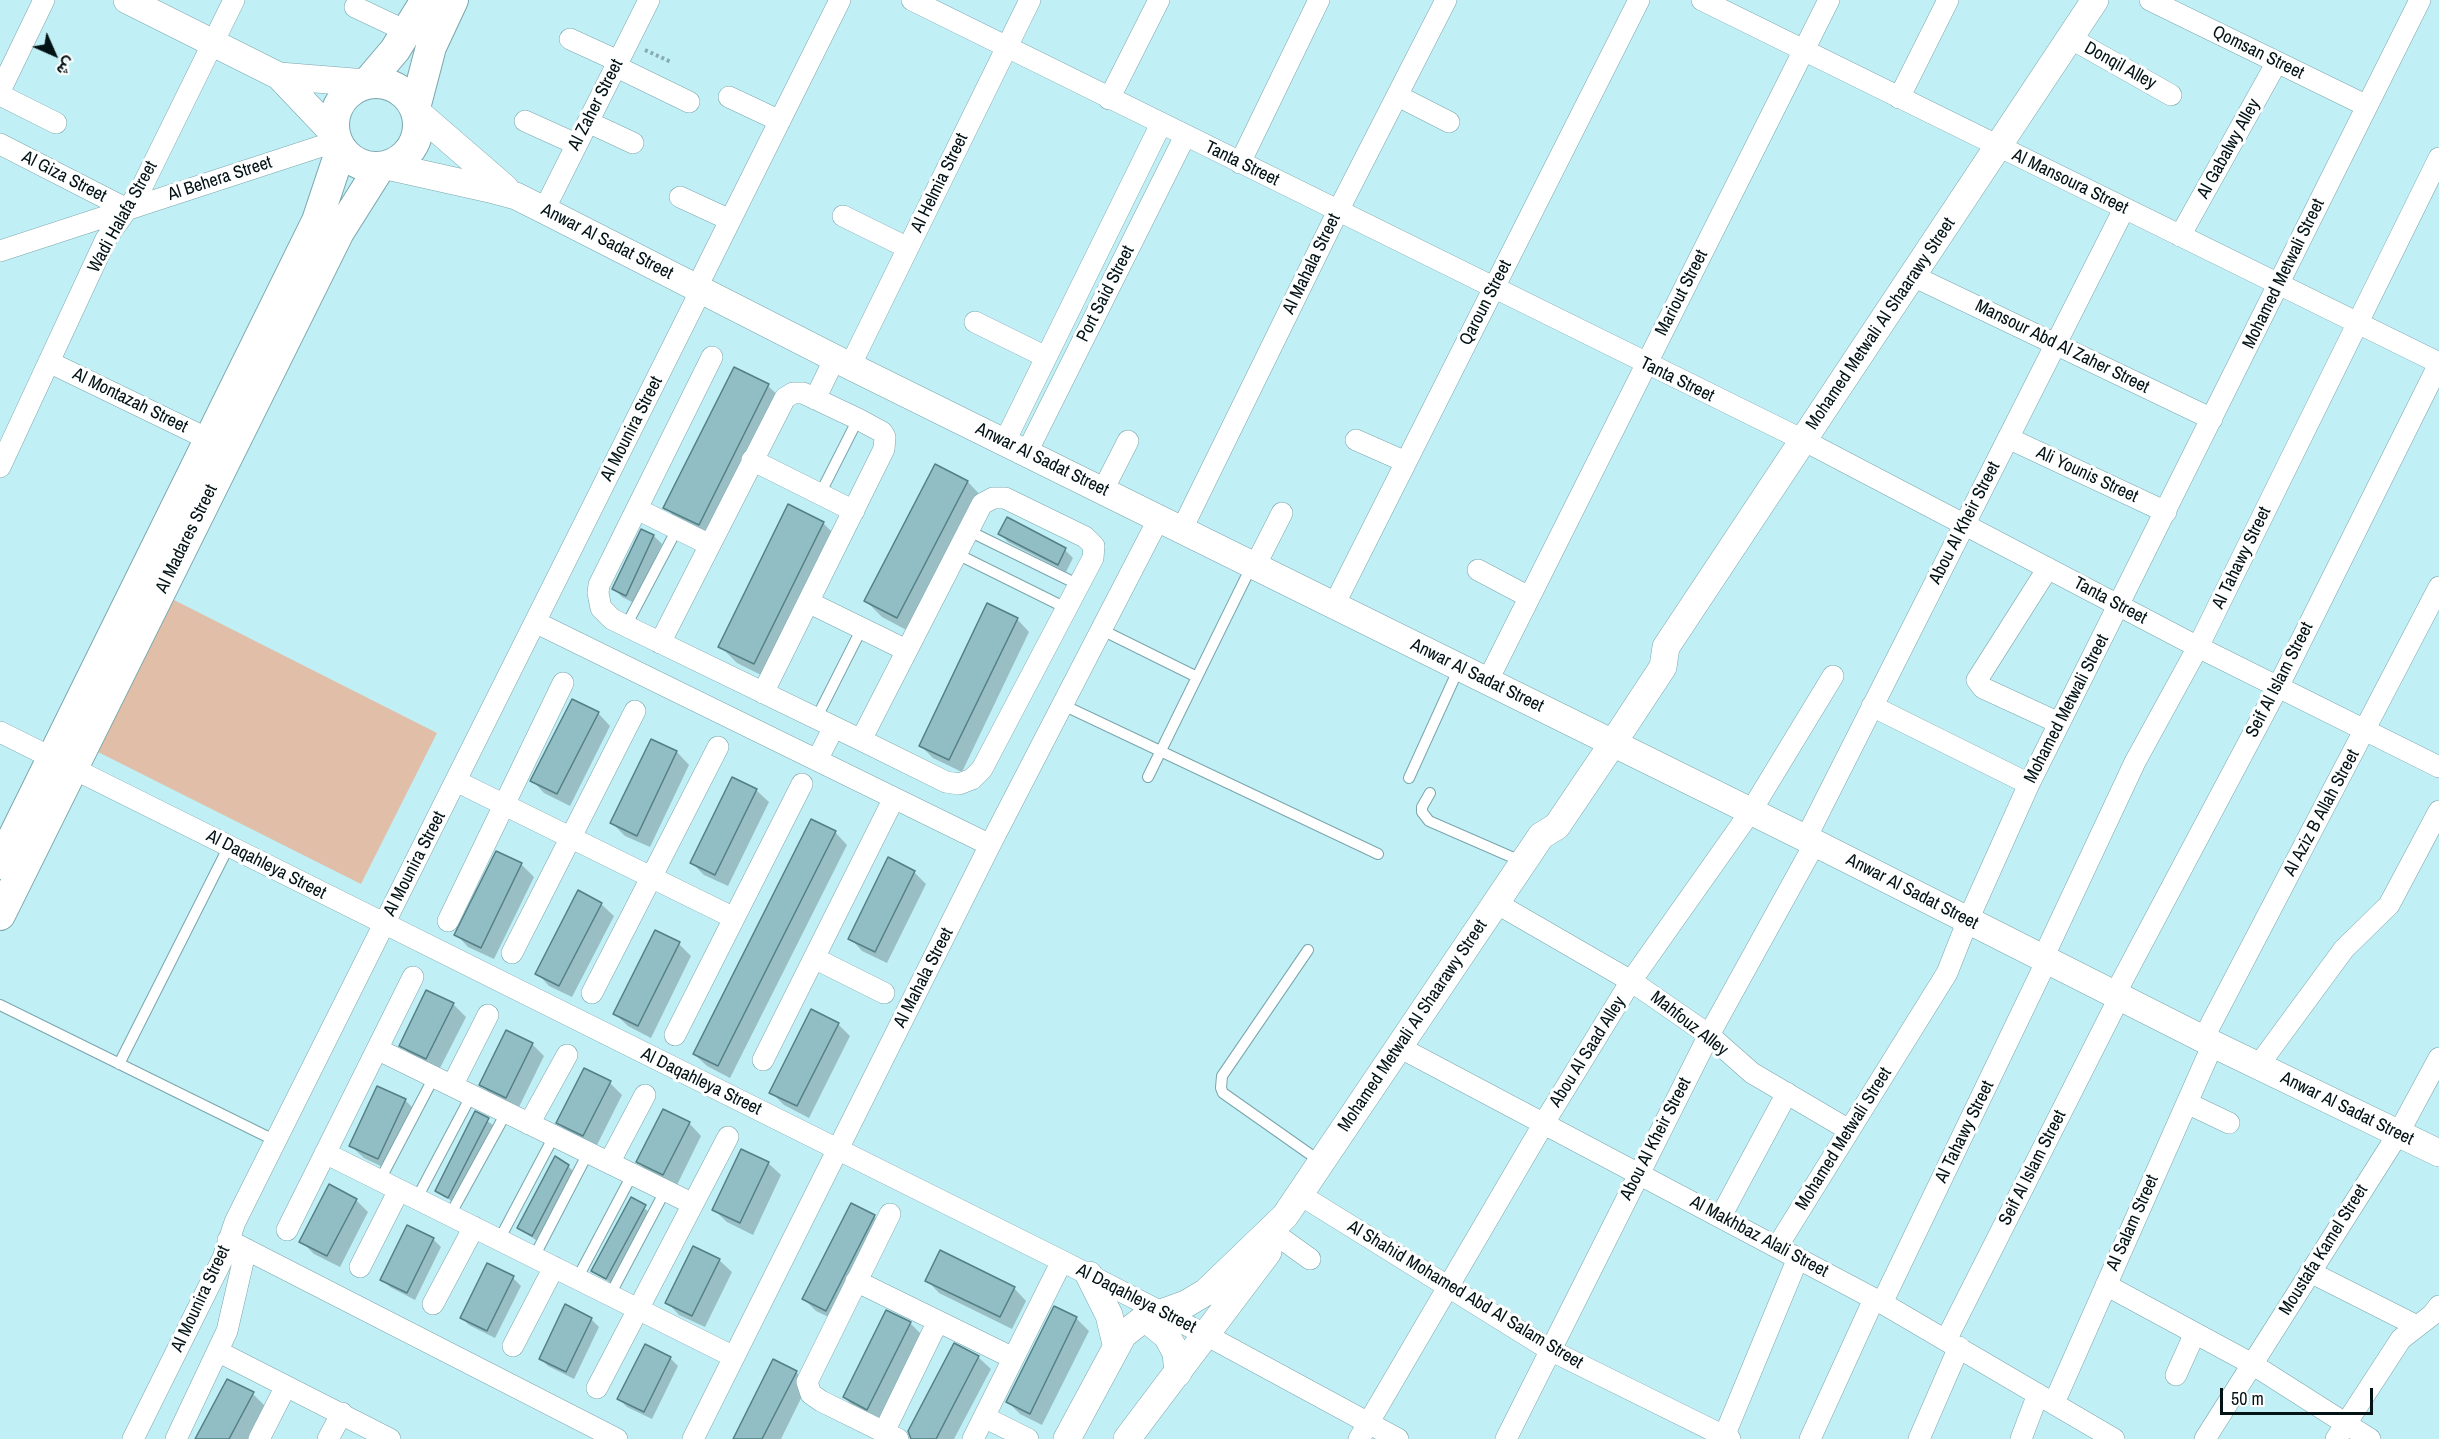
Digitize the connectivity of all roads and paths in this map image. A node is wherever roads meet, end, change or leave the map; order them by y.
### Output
1 (44, 0) edge
2 (127, 0) edge
3 (234, 0) edge
4 (426, 0) edge
5 (453, 0) edge
6 (649, 0) edge
7 (840, 0) edge
8 (912, 0) edge
9 (1030, 0) edge
10 (1159, 0) edge
11 (1319, 0) edge
12 (1446, 0) edge
13 (1639, 0) edge
14 (1702, 0) edge
15 (1829, 0) edge
16 (1948, 0) edge
17 (2095, 0) edge
18 (2150, 0) edge
19 (2420, 0) edge
20 (355, 7) dead end
21 (408, 32) junction
22 (2070, 38) junction
23 (570, 39) dead end
24 (628, 42) junction
25 (213, 43) junction
26 (1006, 48) junction
27 (1804, 51) junction
28 (2277, 62) junction
29 (617, 63) junction
30 (671, 63) dead end
31 (279, 76) junction
32 (366, 83) junction
33 (0, 93) edge
34 (2170, 94) dead end
35 (1398, 96) junction
36 (729, 97) dead end
37 (1899, 98) junction
38 (1108, 99) junction
39 (689, 102) dead end
40 (2367, 106) junction
41 (416, 110) junction
42 (525, 121) dead end
43 (780, 121) junction
44 (588, 122) junction
45 (1449, 122) dead end
46 (56, 123) dead end
47 (1161, 124) junction
48 (1185, 136) junction
49 (338, 142) junction
50 (633, 143) dead end
51 (0, 144) edge
52 (576, 144) junction
53 (1998, 147) junction
54 (2439, 158) edge
55 (1240, 163) junction
56 (384, 166) junction
57 (516, 196) junction
58 (680, 197) dead end
59 (127, 209) junction
60 (2124, 209) junction
61 (544, 210) junction
62 (1338, 211) junction
63 (843, 216) dead end
64 (730, 220) junction
65 (2180, 236) junction
66 (908, 248) junction
67 (0, 251) edge
68 (1912, 276) junction
69 (2279, 285) junction
70 (699, 289) junction
71 (1493, 289) junction
72 (975, 322) dead end
73 (2358, 323) junction
74 (2055, 344) junction
75 (712, 357) dead end
76 (1047, 357) junction
77 (843, 362) junction
78 (51, 363) junction
79 (2439, 363) edge
80 (1646, 365) junction
81 (815, 399) junction
82 (858, 419) junction
83 (2212, 419) junction
84 (2008, 438) junction
85 (210, 440) junction
86 (1356, 440) dead end
87 (1803, 440) junction
88 (1128, 441) dead end
89 (1016, 447) junction
90 (752, 460) junction
91 (1406, 462) junction
92 (0, 467) edge
93 (1103, 490) junction
94 (820, 494) junction
95 (637, 509) junction
96 (854, 511) junction
97 (2166, 512) junction
98 (1282, 513) dead end
99 (1171, 524) junction
100 (1965, 525) junction
101 (677, 529) junction
102 (967, 530) junction
103 (710, 545) junction
104 (955, 553) junction
105 (1254, 565) junction
106 (2049, 568) junction
107 (1478, 570) dead end
108 (1079, 585) junction
109 (2439, 587) edge
110 (1529, 597) junction
111 (808, 602) junction
112 (1334, 605) junction
113 (2119, 605) junction
114 (1066, 608) junction
115 (535, 622) junction
116 (626, 626) junction
117 (862, 628) junction
118 (1102, 630) junction
119 (660, 643) junction
120 (2198, 647) junction
121 (906, 650) junction
122 (1460, 668) junction
123 (1197, 676) junction
124 (1833, 676) dead end
125 (1487, 682) junction
126 (563, 683) dead end
127 (2278, 687) junction
128 (763, 693) junction
129 (1063, 705) junction
130 (1872, 706) junction
131 (636, 711) dead end
132 (825, 723) junction
133 (2059, 723) junction
134 (2366, 731) junction
135 (0, 732) edge
136 (1604, 739) junction
137 (861, 741) junction
138 (718, 747) dead end
139 (1160, 752) junction
140 (817, 760) junction
141 (2436, 760) edge
142 (63, 763) junction
143 (1148, 777) dead end
144 (1409, 778) dead end
145 (456, 781) junction
146 (802, 784) dead end
147 (2029, 784) junction
148 (1430, 793) dead end
149 (894, 798) junction
150 (504, 804) junction
151 (1751, 811) junction
152 (2439, 811) edge
153 (571, 837) junction
154 (1810, 840) junction
155 (990, 845) junction
156 (229, 846) junction
157 (1378, 854) dead end
158 (1523, 862) junction
159 (0, 864) edge
160 (652, 877) junction
161 (1496, 903) junction
162 (0, 915) edge
163 (734, 918) junction
164 (1968, 920) junction
165 (448, 921) dead end
166 (384, 924) junction
167 (1308, 950) dead end
168 (512, 953) dead end
169 (814, 958) junction
170 (2045, 959) junction
171 (413, 977) dead end
172 (1631, 981) junction
173 (592, 993) dead end
174 (884, 993) dead end
175 (2117, 995) junction
176 (0, 1005) edge
177 (488, 1015) dead end
178 (675, 1035) dead end
179 (1709, 1035) junction
180 (2208, 1041) junction
181 (1399, 1047) junction
182 (377, 1049) junction
183 (567, 1055) dead end
184 (2439, 1058) edge
185 (763, 1060) dead end
186 (119, 1064) junction
187 (2258, 1066) junction
188 (443, 1082) junction
189 (1787, 1093) junction
190 (645, 1095) dead end
191 (471, 1096) junction
192 (2187, 1103) junction
193 (507, 1113) junction
194 (1544, 1123) junction
195 (2229, 1123) dead end
196 (529, 1124) junction
197 (1850, 1130) junction
198 (2398, 1134) junction
199 (554, 1136) junction
200 (728, 1137) dead end
201 (276, 1141) junction
202 (838, 1150) junction
203 (325, 1153) junction
204 (588, 1153) junction
205 (2439, 1153) edge
206 (1321, 1162) junction
207 (609, 1163) junction
208 (1639, 1172) junction
209 (632, 1175) junction
210 (380, 1180) junction
211 (665, 1191) junction
212 (408, 1194) junction
213 (693, 1204) junction
214 (890, 1214) dead end
215 (450, 1215) junction
216 (1287, 1215) junction
217 (1721, 1216) junction
218 (474, 1227) junction
219 (287, 1230) dead end
220 (499, 1240) junction
221 (237, 1244) junction
222 (1777, 1246) junction
223 (534, 1257) junction
224 (1798, 1258) junction
225 (1310, 1259) dead end
226 (1062, 1261) junction
227 (360, 1267) dead end
228 (554, 1267) junction
229 (2310, 1272) junction
230 (1089, 1275) junction
231 (577, 1279) junction
232 (856, 1281) junction
233 (2106, 1285) junction
234 (1446, 1287) junction
235 (610, 1295) junction
236 (1878, 1301) junction
237 (433, 1305) dead end
238 (2439, 1306) edge
239 (639, 1309) junction
240 (1153, 1316) junction
241 (938, 1321) junction
242 (2417, 1326) junction
243 (2195, 1333) junction
244 (1206, 1335) junction
245 (1953, 1343) junction
246 (1116, 1344) junction
247 (513, 1346) dead end
248 (1550, 1350) junction
249 (219, 1352) junction
250 (734, 1357) junction
251 (1013, 1358) junction
252 (2252, 1364) junction
253 (1178, 1373) junction
254 (2176, 1375) dead end
255 (286, 1386) junction
256 (597, 1388) dead end
257 (2046, 1399) junction
258 (342, 1413) junction
259 (984, 1418) junction
260 (1364, 1431) edge
261 (2341, 1431) edge
262 (891, 1436) edge
263 (1725, 1438) edge
264 (133, 1439) edge
265 (176, 1439) edge
266 (259, 1439) edge
267 (328, 1439) edge
268 (390, 1439) edge
269 (617, 1439) edge
270 (693, 1439) edge
271 (973, 1439) edge
272 (1028, 1439) edge
273 (1067, 1439) edge
274 (1127, 1439) edge
275 (1398, 1439) edge
276 (1506, 1439) edge
277 (1810, 1439) edge
278 (1919, 1439) edge
279 (2021, 1439) edge
280 (2114, 1439) edge
281 (2205, 1439) edge
282 (2370, 1439) edge

1 - 33 street
2 - 25 street
3 - 25 street, Wadi Halafa Street
4 - 21 main road
5 - 41 main road
6 - 24 street, Al Zaher Street
7 - 43 street, Al Mounira Street
8 - 26 street, Tanta Street
9 - 26 street, Al Helmia Street
10 - 38 street
11 - 55 street
12 - 35 street, Al Mahala Street
13 - 71 street, Qaroun Street
14 - 27 street, Al Mansoura Street
15 - 27 street, Mariout Street
16 - 37 street
17 - 22 street, Mohamed Metwali Al Shaarawy Street
18 - 28 street, Qomsan Street
19 - 40 street, Mohamed Metwali Street
20 - 21 street
21 - 32 main road
22 - 34 street, Donqil Alley
22 - 53 street, Mohamed Metwali Al Shaarawy Street
23 - 29 street
24 - 29 street, Al Zaher Street
24 - 30 path
25 - 31 street
25 - 59 street, Wadi Halafa Street
26 - 38 street, Tanta Street
26 - 66 street, Al Helmia Street
27 - 37 street, Al Mansoura Street
27 - 80 street, Mariout Street
28 - 40 street, Qomsan Street
28 - 65 street, Al Gabalwy Alley
29 - 39 street
29 - 44 street, Al Zaher Street
31 - 32 street
31 - 49 street
32 - 41 main road
32 - 49 main road
33 - 46 street
35 - 45 street
35 - 62 street, Al Mahala Street
36 - 43 street
37 - 53 street, Al Mansoura Street
38 - 47 street, Tanta Street
40 - 69 street, Mohamed Metwali Street
41 - 56 main road
41 - 57 street, Anwar Al Sadat Street
42 - 52 street
43 - 64 street, Al Mounira Street
44 - 50 street
44 - 52 street, Al Zaher Street
47 - 48 street, Tanta Street
47 - 76 street, Port Said Street
48 - 55 street, Tanta Street
48 - 89 street, Port Said Street
49 - 56 main road
49 - 59 street, Al Behera Street
49 - 85 main road, Al Madares Street
51 - 59 street, Al Giza Street
52 - 61 street, Al Zaher Street
53 - 60 street, Al Mansoura Street
53 - 68 street, Mohamed Metwali Al Shaarawy Street
54 - 73 street, Al Tahawy Street
55 - 62 street, Tanta Street
56 - 57 street, Anwar Al Sadat Street
56 - 142 main road, Al Madares Street
57 - 61 street, Anwar Al Sadat Street
58 - 64 street
59 - 67 street, Al Behera Street
59 - 78 street, Wadi Halafa Street
60 - 65 street, Al Mansoura Street
60 - 74 street, Abou Al Kheir Street
61 - 70 street, Anwar Al Sadat Street
62 - 71 street, Tanta Street
62 - 99 street, Al Mahala Street
63 - 66 street
64 - 70 street, Al Mounira Street
65 - 69 street, Al Mansoura Street
66 - 77 street, Al Helmia Street
68 - 74 street, Mansour Abd Al Zaher Street
68 - 87 street, Mohamed Metwali Al Shaarawy Street
69 - 73 street, Al Mansoura Street
69 - 83 street, Mohamed Metwali Street
70 - 77 street, Anwar Al Sadat Street
70 - 115 street, Al Mounira Street
71 - 80 street, Tanta Street
71 - 91 street, Qaroun Street
72 - 76 street
73 - 79 street, Al Mansoura Street
73 - 120 street, Al Tahawy Street
74 - 83 street, Mansour Abd Al Zaher Street
74 - 84 street, Abou Al Kheir Street
75 - 95 street
76 - 89 street, Port Said Street
77 - 81 street, Al Helmia Street
77 - 89 street, Anwar Al Sadat Street
78 - 85 street, Al Montazah Street
78 - 92 street, Wadi Halafa Street
79 - 127 street, Seif Al Islam Street
80 - 87 street, Tanta Street
80 - 110 street, Mariout Street
81 - 82 street
81 - 90 street
82 - 94 lane
82 - 96 street
83 - 97 street, Mohamed Metwali Street
84 - 97 street, Ali Younis Street
84 - 100 street, Abou Al Kheir Street
85 - 142 main road, Al Madares Street
86 - 91 street
87 - 100 street, Tanta Street
87 - 136 street, Mohamed Metwali Al Shaarawy Street
88 - 93 street
89 - 93 street, Anwar Al Sadat Street
90 - 94 street
90 - 103 street
91 - 112 street, Qaroun Street
93 - 99 street, Anwar Al Sadat Street
94 - 96 street
95 - 101 street
95 - 116 street
96 - 111 street
97 - 113 street, Mohamed Metwali Street
98 - 105 street
99 - 105 street, Anwar Al Sadat Street
99 - 118 street, Al Mahala Street
100 - 106 street, Tanta Street
100 - 130 street, Abou Al Kheir Street
101 - 103 street
101 - 116 lane
102 - 104 street
102 - 108 lane
102 - 108 street
103 - 119 street
104 - 114 lane
104 - 121 street
105 - 112 street, Anwar Al Sadat Street
105 - 123 lane
106 - 113 street, Tanta Street
106 - 133 street
107 - 110 street
108 - 114 street
109 - 134 street, Al Aziz B Allah Street
110 - 125 street, Mariout Street
111 - 117 street
111 - 128 street
112 - 122 street, Anwar Al Sadat Street
113 - 120 street, Tanta Street
113 - 133 street, Mohamed Metwali Street
114 - 137 street
115 - 140 street
115 - 145 street, Al Mounira Street
116 - 119 street
117 - 121 street
117 - 132 lane
118 - 123 lane
118 - 129 street, Al Mahala Street
119 - 128 street
120 - 127 street, Tanta Street
120 - 170 street, Al Tahawy Street
121 - 137 street
122 - 125 street, Anwar Al Sadat Street
122 - 144 lane
123 - 139 lane
124 - 151 street, Abou Al Saad Alley
125 - 136 street, Anwar Al Sadat Street
126 - 150 street
127 - 134 street, Tanta Street
127 - 175 street, Seif Al Islam Street
128 - 132 street
129 - 139 lane
129 - 155 street, Al Mahala Street
130 - 147 street
130 - 154 street, Abou Al Kheir Street
131 - 153 street
132 - 137 street
132 - 140 street
133 - 147 street, Mohamed Metwali Street
134 - 141 street, Tanta Street
134 - 180 street, Al Aziz B Allah Street
135 - 142 street, Al Daqahleya Street
136 - 151 street, Anwar Al Sadat Street
136 - 158 street, Mohamed Metwali Al Shaarawy Street
138 - 160 street
139 - 143 lane
139 - 157 lane
140 - 149 street
142 - 156 street, Al Daqahleya Street
142 - 159 main road, Al Madares Street
142 - 162 main road, Al Madares Street
145 - 150 street
145 - 166 street, Al Mounira Street
146 - 163 street
147 - 164 street, Mohamed Metwali Street
148 - 158 lane
149 - 155 street
149 - 169 street
150 - 153 street
150 - 165 street
151 - 154 street, Anwar Al Sadat Street
151 - 172 street, Abou Al Saad Alley
152 - 187 street
153 - 160 street
153 - 168 street
154 - 164 street, Anwar Al Sadat Street
154 - 179 street, Abou Al Kheir Street
155 - 202 street, Al Mahala Street
156 - 166 street, Al Daqahleya Street
156 - 186 lane
158 - 161 street, Mohamed Metwali Al Shaarawy Street
160 - 163 street
160 - 173 street
161 - 172 street, Mahfouz Alley
161 - 181 street, Mohamed Metwali Al Shaarawy Street
163 - 178 street
164 - 170 street, Anwar Al Sadat Street
164 - 197 street, Mohamed Metwali Street
166 - 201 street, Al Mounira Street
166 - 202 street, Al Daqahleya Street
167 - 206 lane
169 - 174 street
169 - 185 street
170 - 175 street, Anwar Al Sadat Street
170 - 236 street, Al Tahawy Street
171 - 182 street
172 - 179 street, Mahfouz Alley
172 - 194 street, Abou Al Saad Alley
175 - 180 street, Anwar Al Sadat Street
175 - 245 street, Seif Al Islam Street
176 - 186 lane
177 - 188 street
179 - 189 street, Mahfouz Alley
179 - 208 street, Abou Al Kheir Street
180 - 187 street, Anwar Al Sadat Street
180 - 192 street, Al Salam Street
181 - 194 street, Al Makhbaz Alali Street
181 - 206 street, Mohamed Metwali Al Shaarawy Street
182 - 188 street
182 - 203 street
183 - 196 street
184 - 198 street, Moustafa Kamel Street
186 - 201 lane
187 - 198 street, Anwar Al Sadat Street
188 - 191 street
188 - 210 lane
189 - 197 street, Mahfouz Alley
189 - 217 street
190 - 207 street
191 - 193 street
191 - 212 lane
192 - 195 street
192 - 233 street, Al Salam Street
193 - 196 street
193 - 215 lane
194 - 208 street, Al Makhbaz Alali Street
194 - 234 street, Abou Al Saad Alley
196 - 199 street
197 - 222 street, Mohamed Metwali Street
198 - 205 street, Anwar Al Sadat Street
198 - 229 street, Moustafa Kamel Street
199 - 204 street
199 - 220 lane
200 - 213 street
201 - 221 street, Al Mounira Street
202 - 226 street, Al Daqahleya Street
202 - 250 street, Al Mahala Street
203 - 210 street
203 - 219 street
204 - 207 street
204 - 223 lane
206 - 216 street, Mohamed Metwali Al Shaarawy Street
207 - 209 street
208 - 217 street, Al Makhbaz Alali Street
208 - 248 street, Abou Al Kheir Street
209 - 211 street
209 - 231 lane
210 - 212 street
211 - 213 street
211 - 235 lane
212 - 215 street
212 - 227 street
213 - 239 street
214 - 232 street
215 - 218 street
216 - 225 street
216 - 234 street, Al Shahid Mohamed Abd Al Salam Street
216 - 240 street, Mohamed Metwali Al Shaarawy Street
216 - 244 street, Mohamed Metwali Al Shaarawy Street
217 - 222 street, Al Makhbaz Alali Street
218 - 220 street
218 - 237 street
220 - 223 street
221 - 249 street
221 - 264 street, Al Mounira Street
221 - 269 street
222 - 224 street, Al Makhbaz Alali Street
223 - 228 street
224 - 236 street, Al Makhbaz Alali Street
224 - 263 street
226 - 230 street, Al Daqahleya Street
226 - 251 street
228 - 231 street
228 - 247 street
229 - 242 street
229 - 252 street, Moustafa Kamel Street
230 - 240 street, Al Daqahleya Street
230 - 246 street
231 - 235 street
232 - 241 street
232 - 262 street
233 - 243 street
233 - 257 street, Al Salam Street
234 - 248 street, Al Shahid Mohamed Abd Al Salam Street
234 - 260 street, Abou Al Saad Alley
235 - 239 street
236 - 245 street, Al Makhbaz Alali Street
236 - 277 street, Al Tahawy Street
238 - 242 street
239 - 250 street
239 - 256 street
240 - 244 street, Al Daqahleya Street
240 - 246 street, Mohamed Metwali Al Shaarawy Street
240 - 253 street
241 - 251 street
241 - 262 street
242 - 261 street
243 - 252 street
243 - 254 street
244 - 253 street, Mohamed Metwali Al Shaarawy Street
244 - 260 street, Al Daqahleya Street
245 - 257 street, Al Makhbaz Alali Street
245 - 278 street, Seif Al Islam Street
246 - 273 street, Mohamed Metwali Al Shaarawy Street
248 - 263 street, Al Shahid Mohamed Abd Al Salam Street
248 - 276 street, Abou Al Kheir Street
249 - 255 street
249 - 265 street
250 - 270 street, Al Mahala Street
251 - 259 street
252 - 261 street
252 - 281 street, Moustafa Kamel Street
253 - 274 street, Mohamed Metwali Al Shaarawy Street
255 - 258 street
255 - 266 street
257 - 279 street, Al Salam Street
257 - 280 street, Al Makhbaz Alali Street
258 - 267 street
258 - 268 street
259 - 271 street
259 - 272 street
260 - 275 street, Al Daqahleya Street
261 - 282 street

